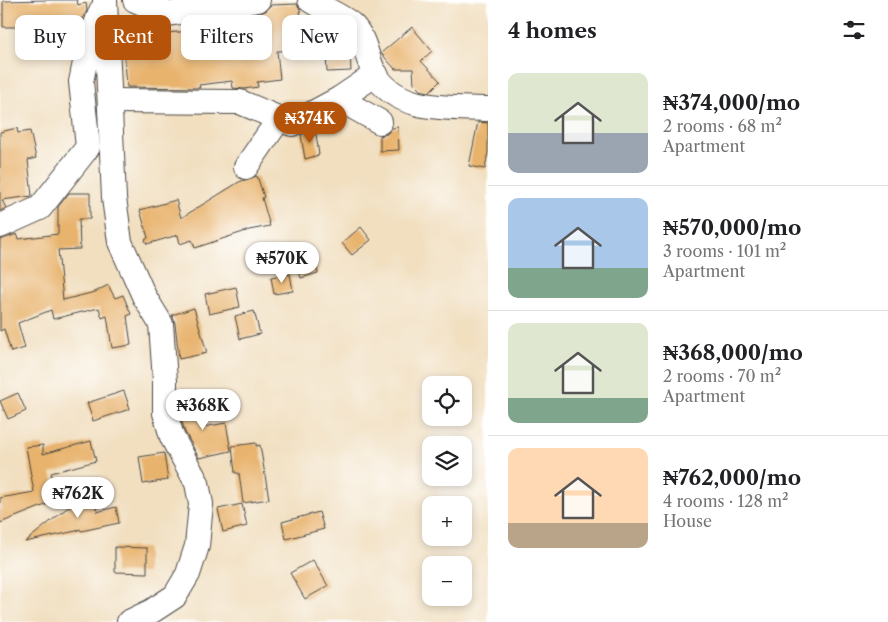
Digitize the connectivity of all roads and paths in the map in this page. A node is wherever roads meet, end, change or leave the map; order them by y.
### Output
1 (105, 0) edge
2 (135, 0) edge
3 (258, 0) edge
4 (310, 0) edge
5 (376, 74) junction
6 (339, 99) junction
7 (110, 101) junction
8 (488, 109) edge
9 (279, 119) junction
10 (380, 122) dead end
11 (246, 166) dead end
12 (0, 226) edge
13 (129, 622) edge

1 - 7 street
1 - 12 street
2 - 3 street
4 - 5 street
5 - 6 street
5 - 8 street
6 - 9 street
6 - 10 street
7 - 9 street
7 - 13 street
9 - 11 street

